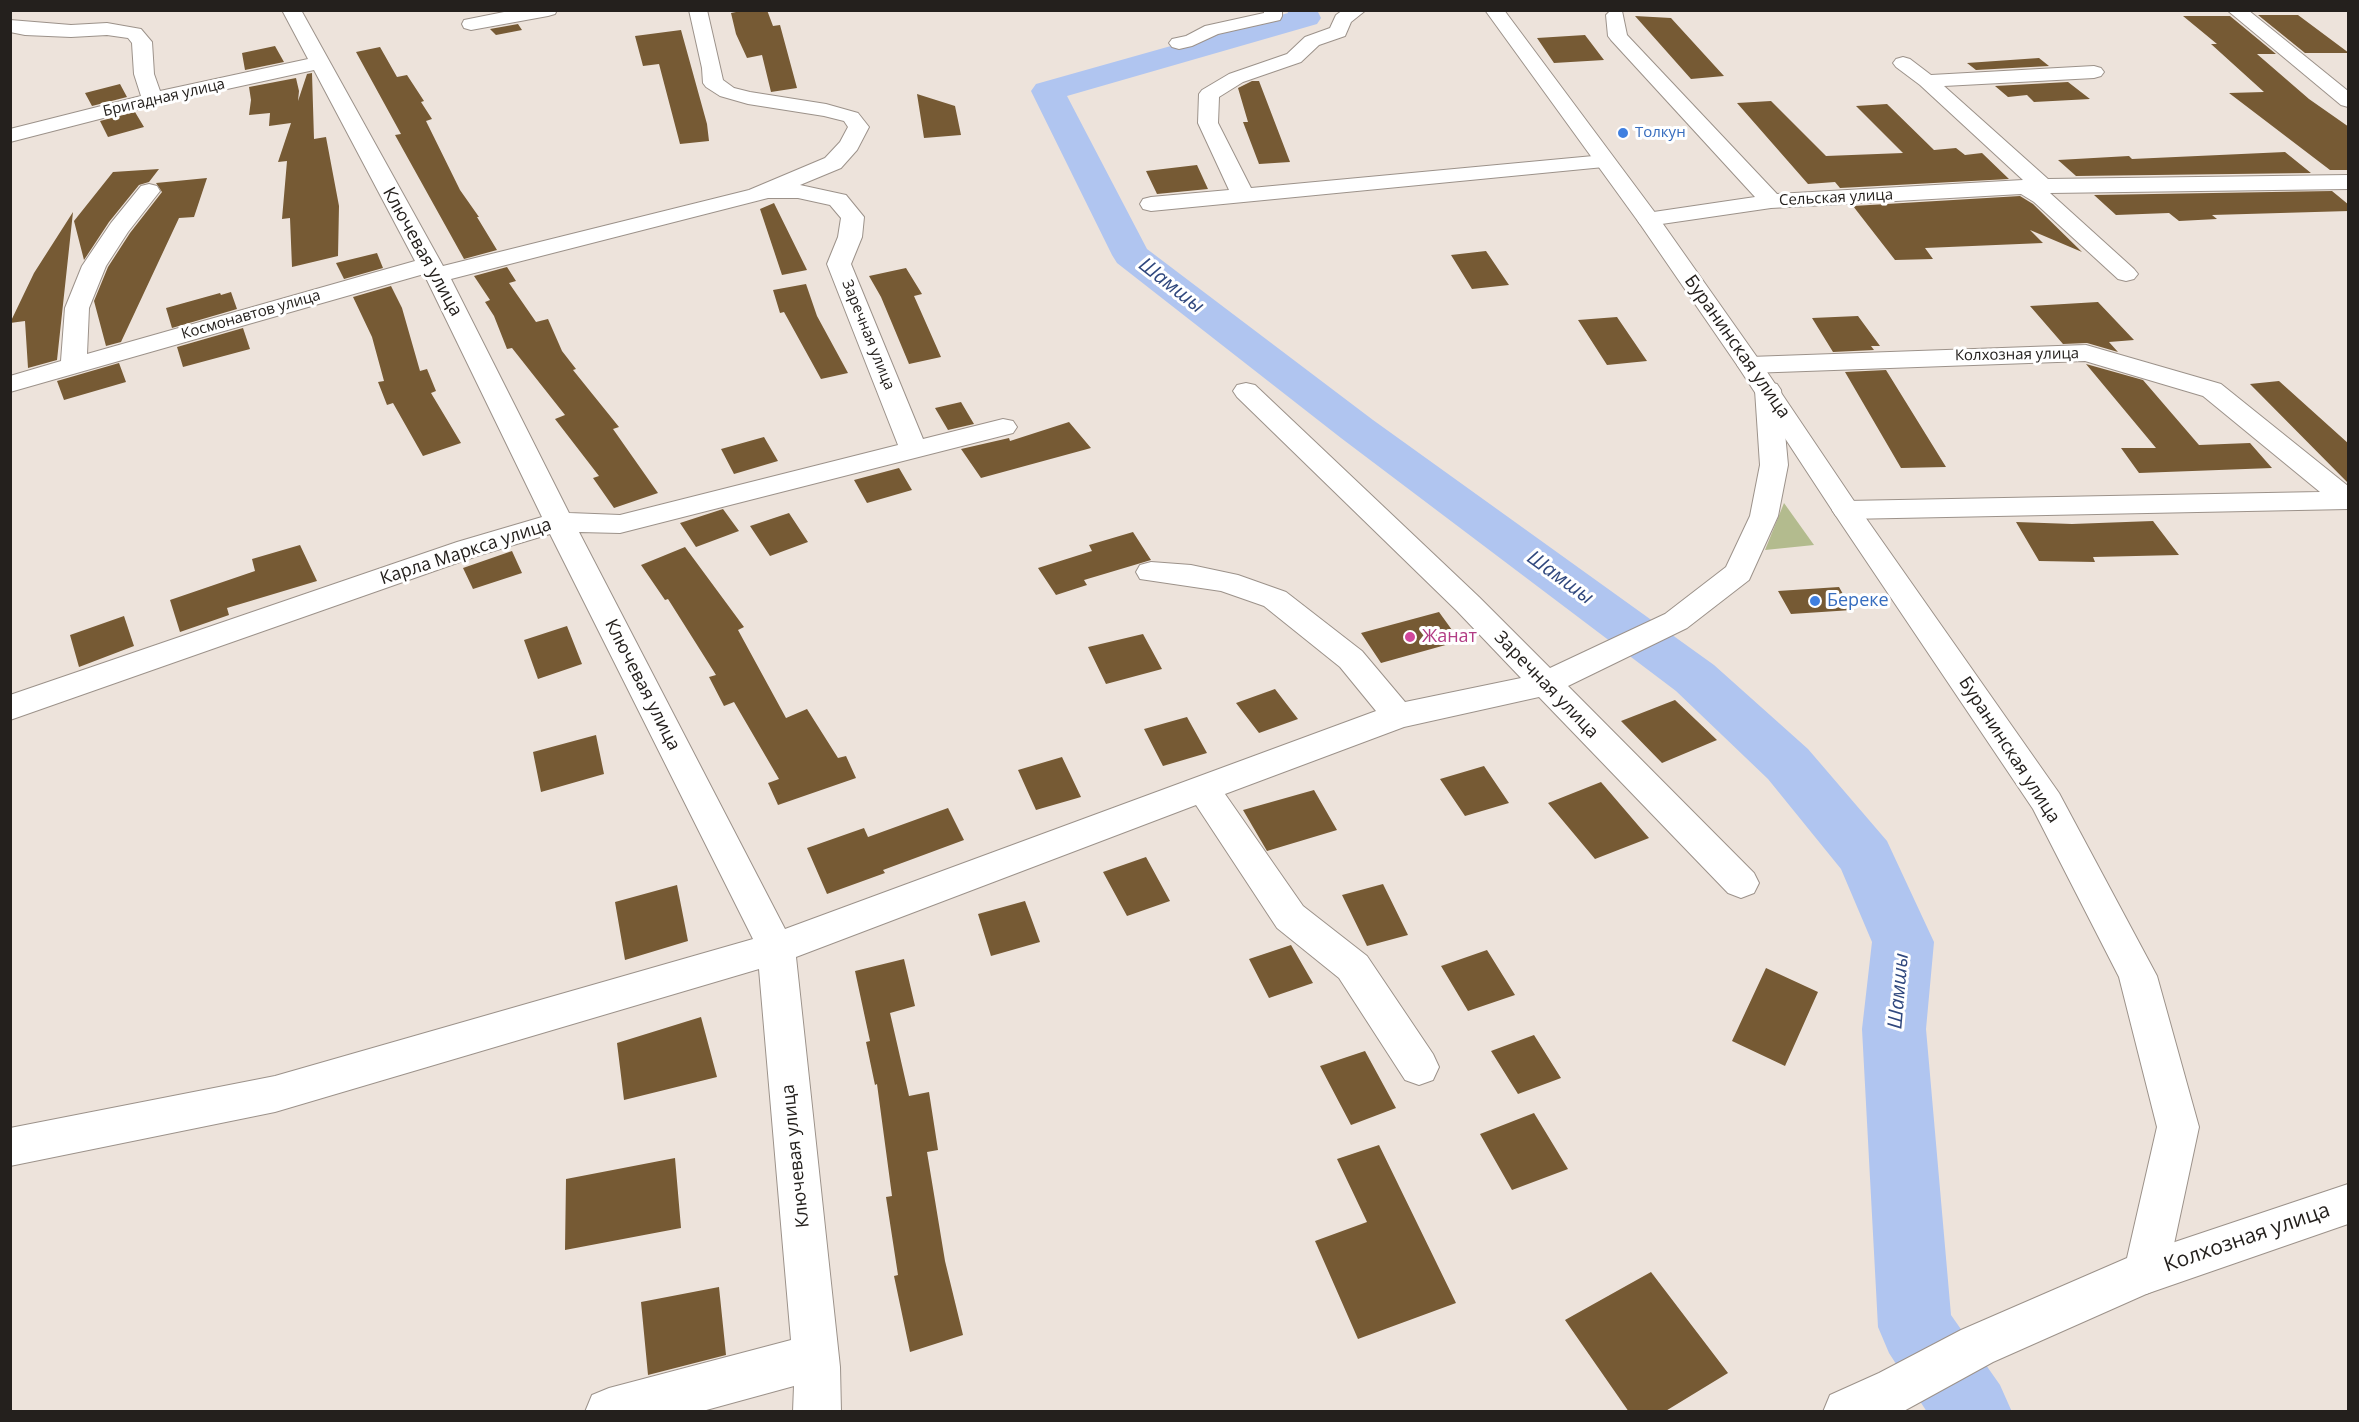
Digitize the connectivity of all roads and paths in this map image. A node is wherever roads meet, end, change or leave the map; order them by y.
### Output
1 (291, 10) edge
2 (548, 10) edge
3 (698, 10) edge
4 (1273, 10) edge
5 (1357, 10) edge
6 (1494, 10) edge
7 (2236, 10) edge
8 (1615, 15) dead end
9 (471, 24) dead end
10 (10, 26) edge
11 (1179, 43) dead end
12 (318, 63) junction
13 (1903, 63) dead end
14 (2094, 72) dead end
15 (1927, 81) junction
16 (152, 99) junction
17 (2349, 101) edge
18 (10, 136) edge
19 (1604, 161) junction
20 (2349, 182) edge
21 (2034, 186) junction
22 (149, 191) dead end
23 (766, 191) junction
24 (1243, 195) junction
25 (1771, 201) junction
26 (1151, 204) dead end
27 (1648, 219) junction
28 (433, 270) junction
29 (2126, 274) dead end
30 (74, 366) junction
31 (1759, 378) junction
32 (10, 384) edge
33 (1245, 391) dead end
34 (1003, 427) dead end
35 (913, 449) junction
36 (2348, 500) edge
37 (1846, 510) junction
38 (559, 522) junction
39 (1151, 572) dead end
40 (1544, 684) junction
41 (10, 708) edge
42 (1398, 716) junction
43 (1203, 789) junction
44 (1741, 883) dead end
45 (776, 948) junction
46 (1419, 1067) dead end
47 (10, 1147) edge
48 (2349, 1204) edge
49 (2146, 1272) junction
50 (816, 1357) junction
51 (1866, 1405) edge
52 (609, 1412) edge
53 (817, 1412) edge

1 - 12 street, Ключевая улица
2 - 9 street
3 - 23 street
4 - 11 street
5 - 24 street
6 - 19 street, Буранинская улица
7 - 17 street
8 - 25 street
10 - 16 street
12 - 16 street, Бригадная улица
12 - 28 street, Ключевая улица
13 - 15 street
14 - 15 street
15 - 21 street
16 - 18 street, Бригадная улица
19 - 24 street
19 - 27 street, Буранинская улица
20 - 21 street, Сельская улица
21 - 25 street, Сельская улица
21 - 29 street
22 - 30 street
23 - 28 street, Космонавтов улица
23 - 35 street, Заречная улица
24 - 26 street
25 - 27 street, Сельская улица
27 - 31 street, Буранинская улица
28 - 30 street, Космонавтов улица
28 - 38 street, Ключевая улица
30 - 32 street, Космонавтов улица
31 - 36 street, Колхозная улица
31 - 37 street, Буранинская улица
31 - 40 street
33 - 40 street, Заречная улица
34 - 35 street, Карла Маркса улица
35 - 38 street, Карла Маркса улица
36 - 37 street, Колхозная улица
37 - 49 street, Буранинская улица
38 - 41 street, Карла Маркса улица
38 - 45 street, Ключевая улица
39 - 42 street
40 - 42 street
40 - 44 street, Заречная улица
42 - 43 street
43 - 45 street
43 - 46 street
45 - 47 street
45 - 50 street, Ключевая улица
48 - 49 street, Колхозная улица
49 - 51 street
50 - 52 street
50 - 53 street, Ключевая улица

